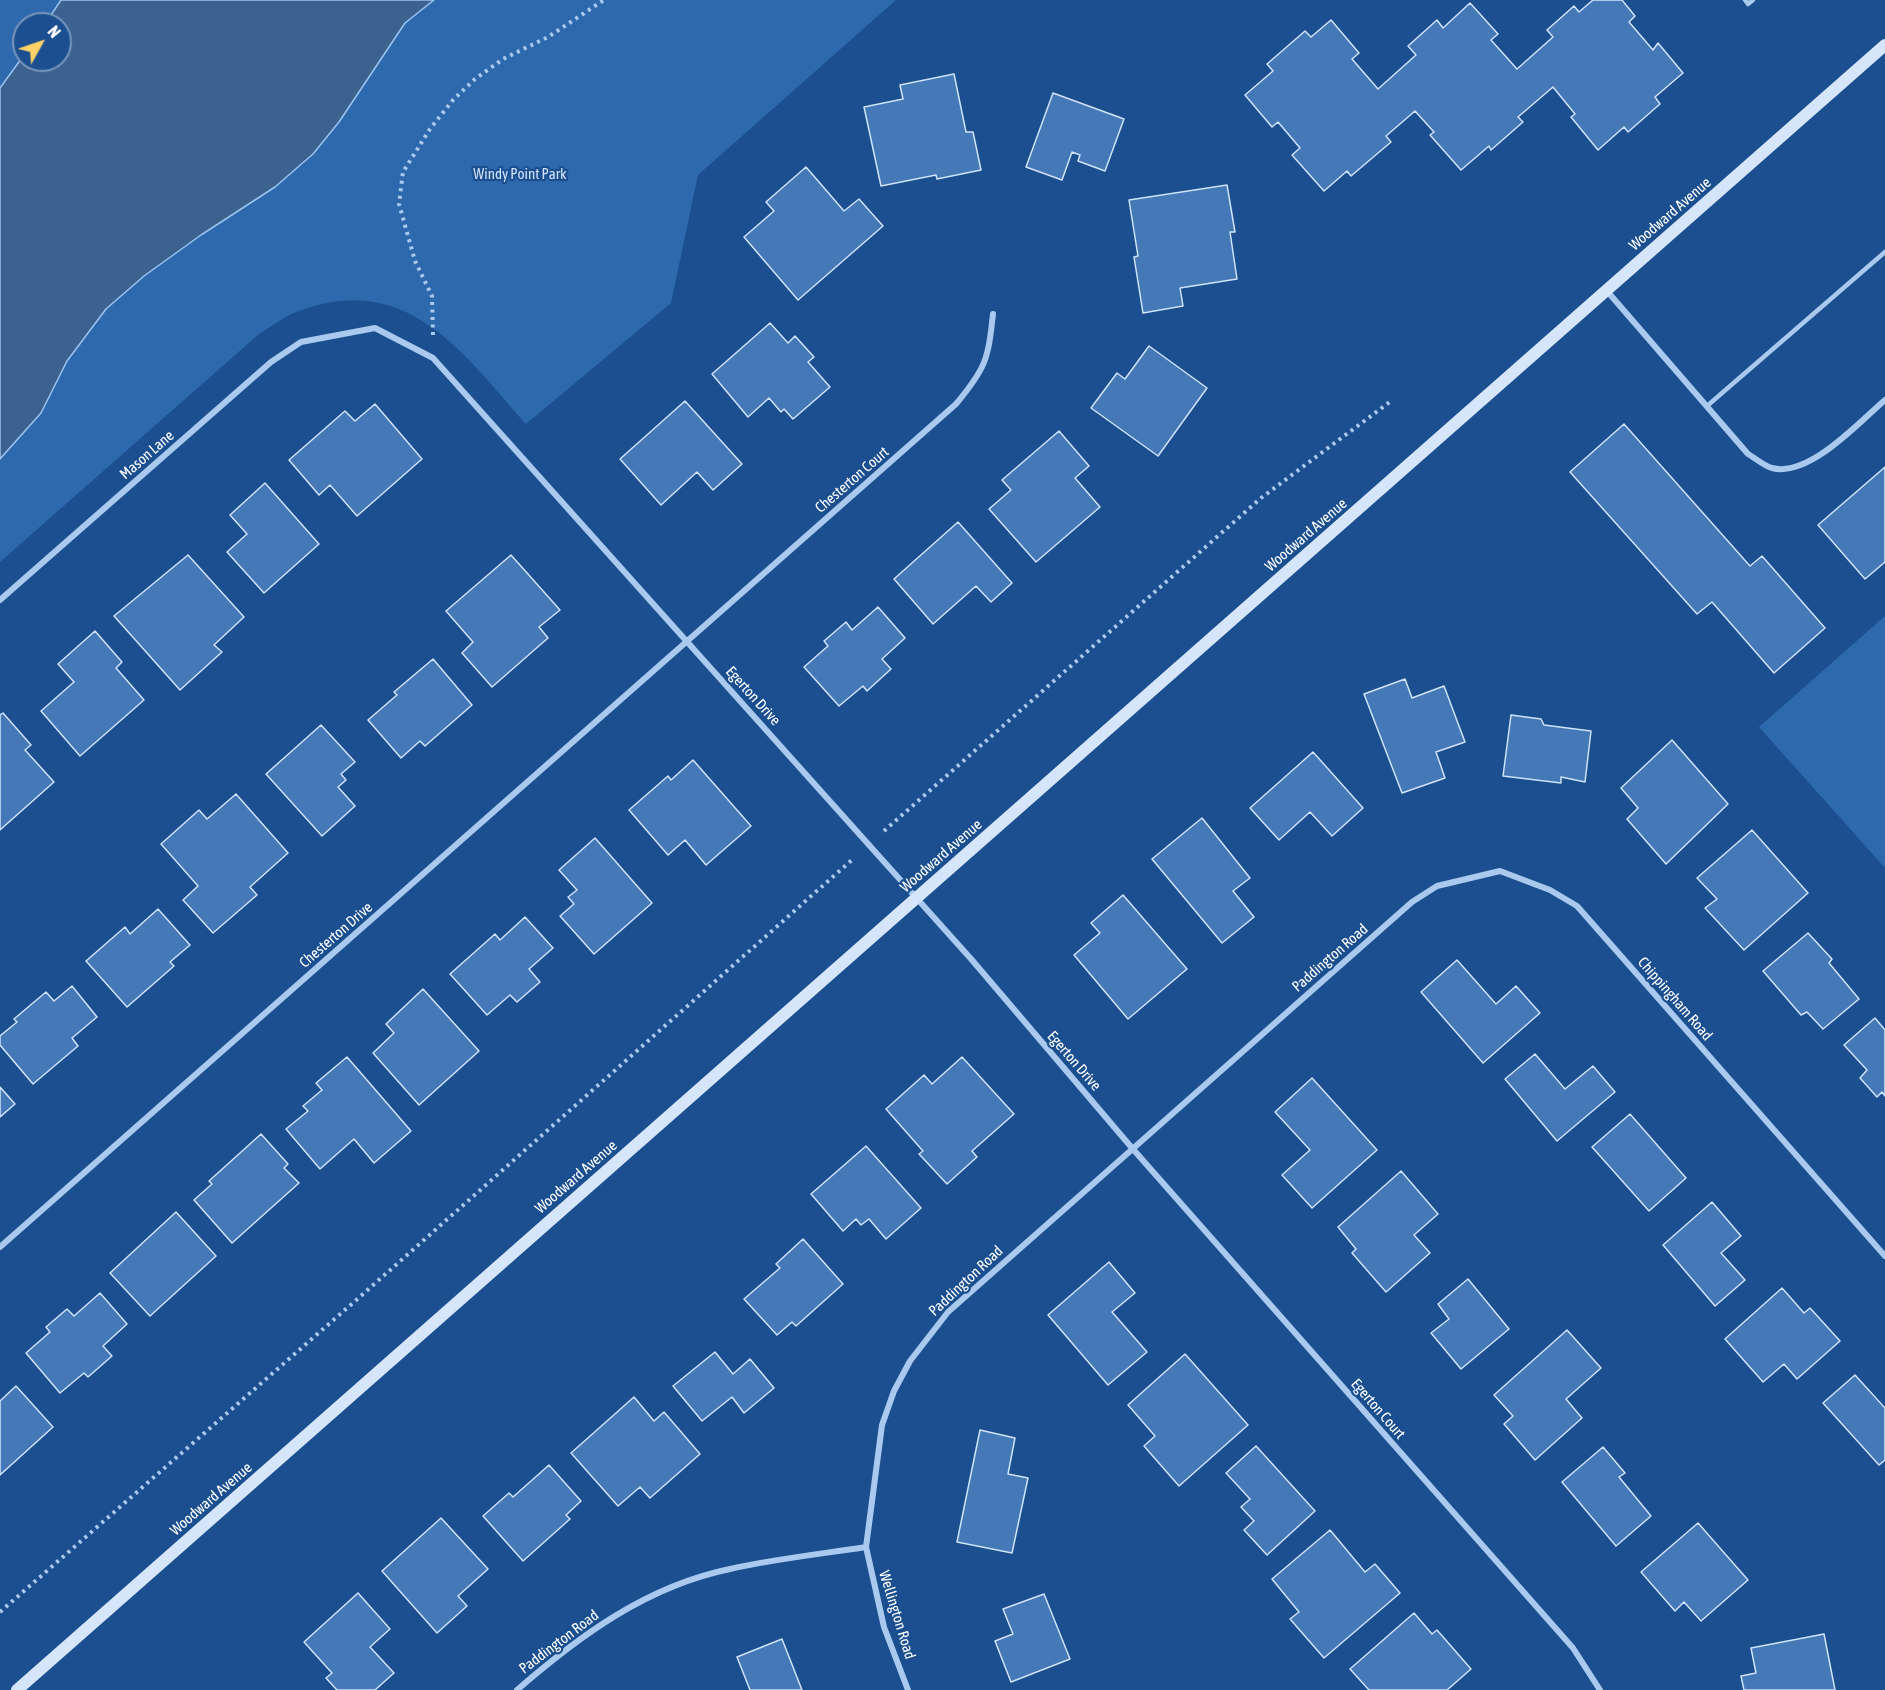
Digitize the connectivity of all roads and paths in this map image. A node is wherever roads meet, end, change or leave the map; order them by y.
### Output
1 (604, 0) edge
2 (1745, 0) edge
3 (1753, 0) edge
4 (1885, 45) edge
5 (1885, 252) edge
6 (1606, 290) junction
7 (993, 314) dead end
8 (317, 337) joint
9 (433, 357) junction
10 (1885, 400) edge
11 (1391, 401) dead end
12 (1707, 406) junction
13 (0, 600) edge
14 (687, 640) junction
15 (886, 829) dead end
16 (846, 865) dead end
17 (916, 898) junction
18 (1398, 914) joint
19 (1132, 1148) junction
20 (0, 1247) edge
21 (1885, 1256) edge
22 (866, 1547) junction
23 (0, 1612) edge
24 (17, 1690) edge
25 (517, 1690) edge
26 (908, 1690) edge
27 (1600, 1690) edge

1 - 9 path
2 - 3 lane
4 - 6 main road, Woodward Avenue
5 - 12 lane
6 - 12 street
6 - 17 main road, Woodward Avenue
7 - 14 street, Chesterton Court
8 - 9 street, Egerton Drive
8 - 13 street, Mason Lane
9 - 14 street, Egerton Drive
10 - 12 street
11 - 15 path
14 - 17 street, Egerton Drive
14 - 20 street, Chesterton Drive
16 - 23 path
17 - 19 street, Egerton Drive
17 - 24 main road, Woodward Avenue
18 - 19 street, Paddington Road
18 - 21 street, Chippingham Road
19 - 22 street, Paddington Road
19 - 27 street, Egerton Court
22 - 25 street, Paddington Road
22 - 26 street, Wellington Road

